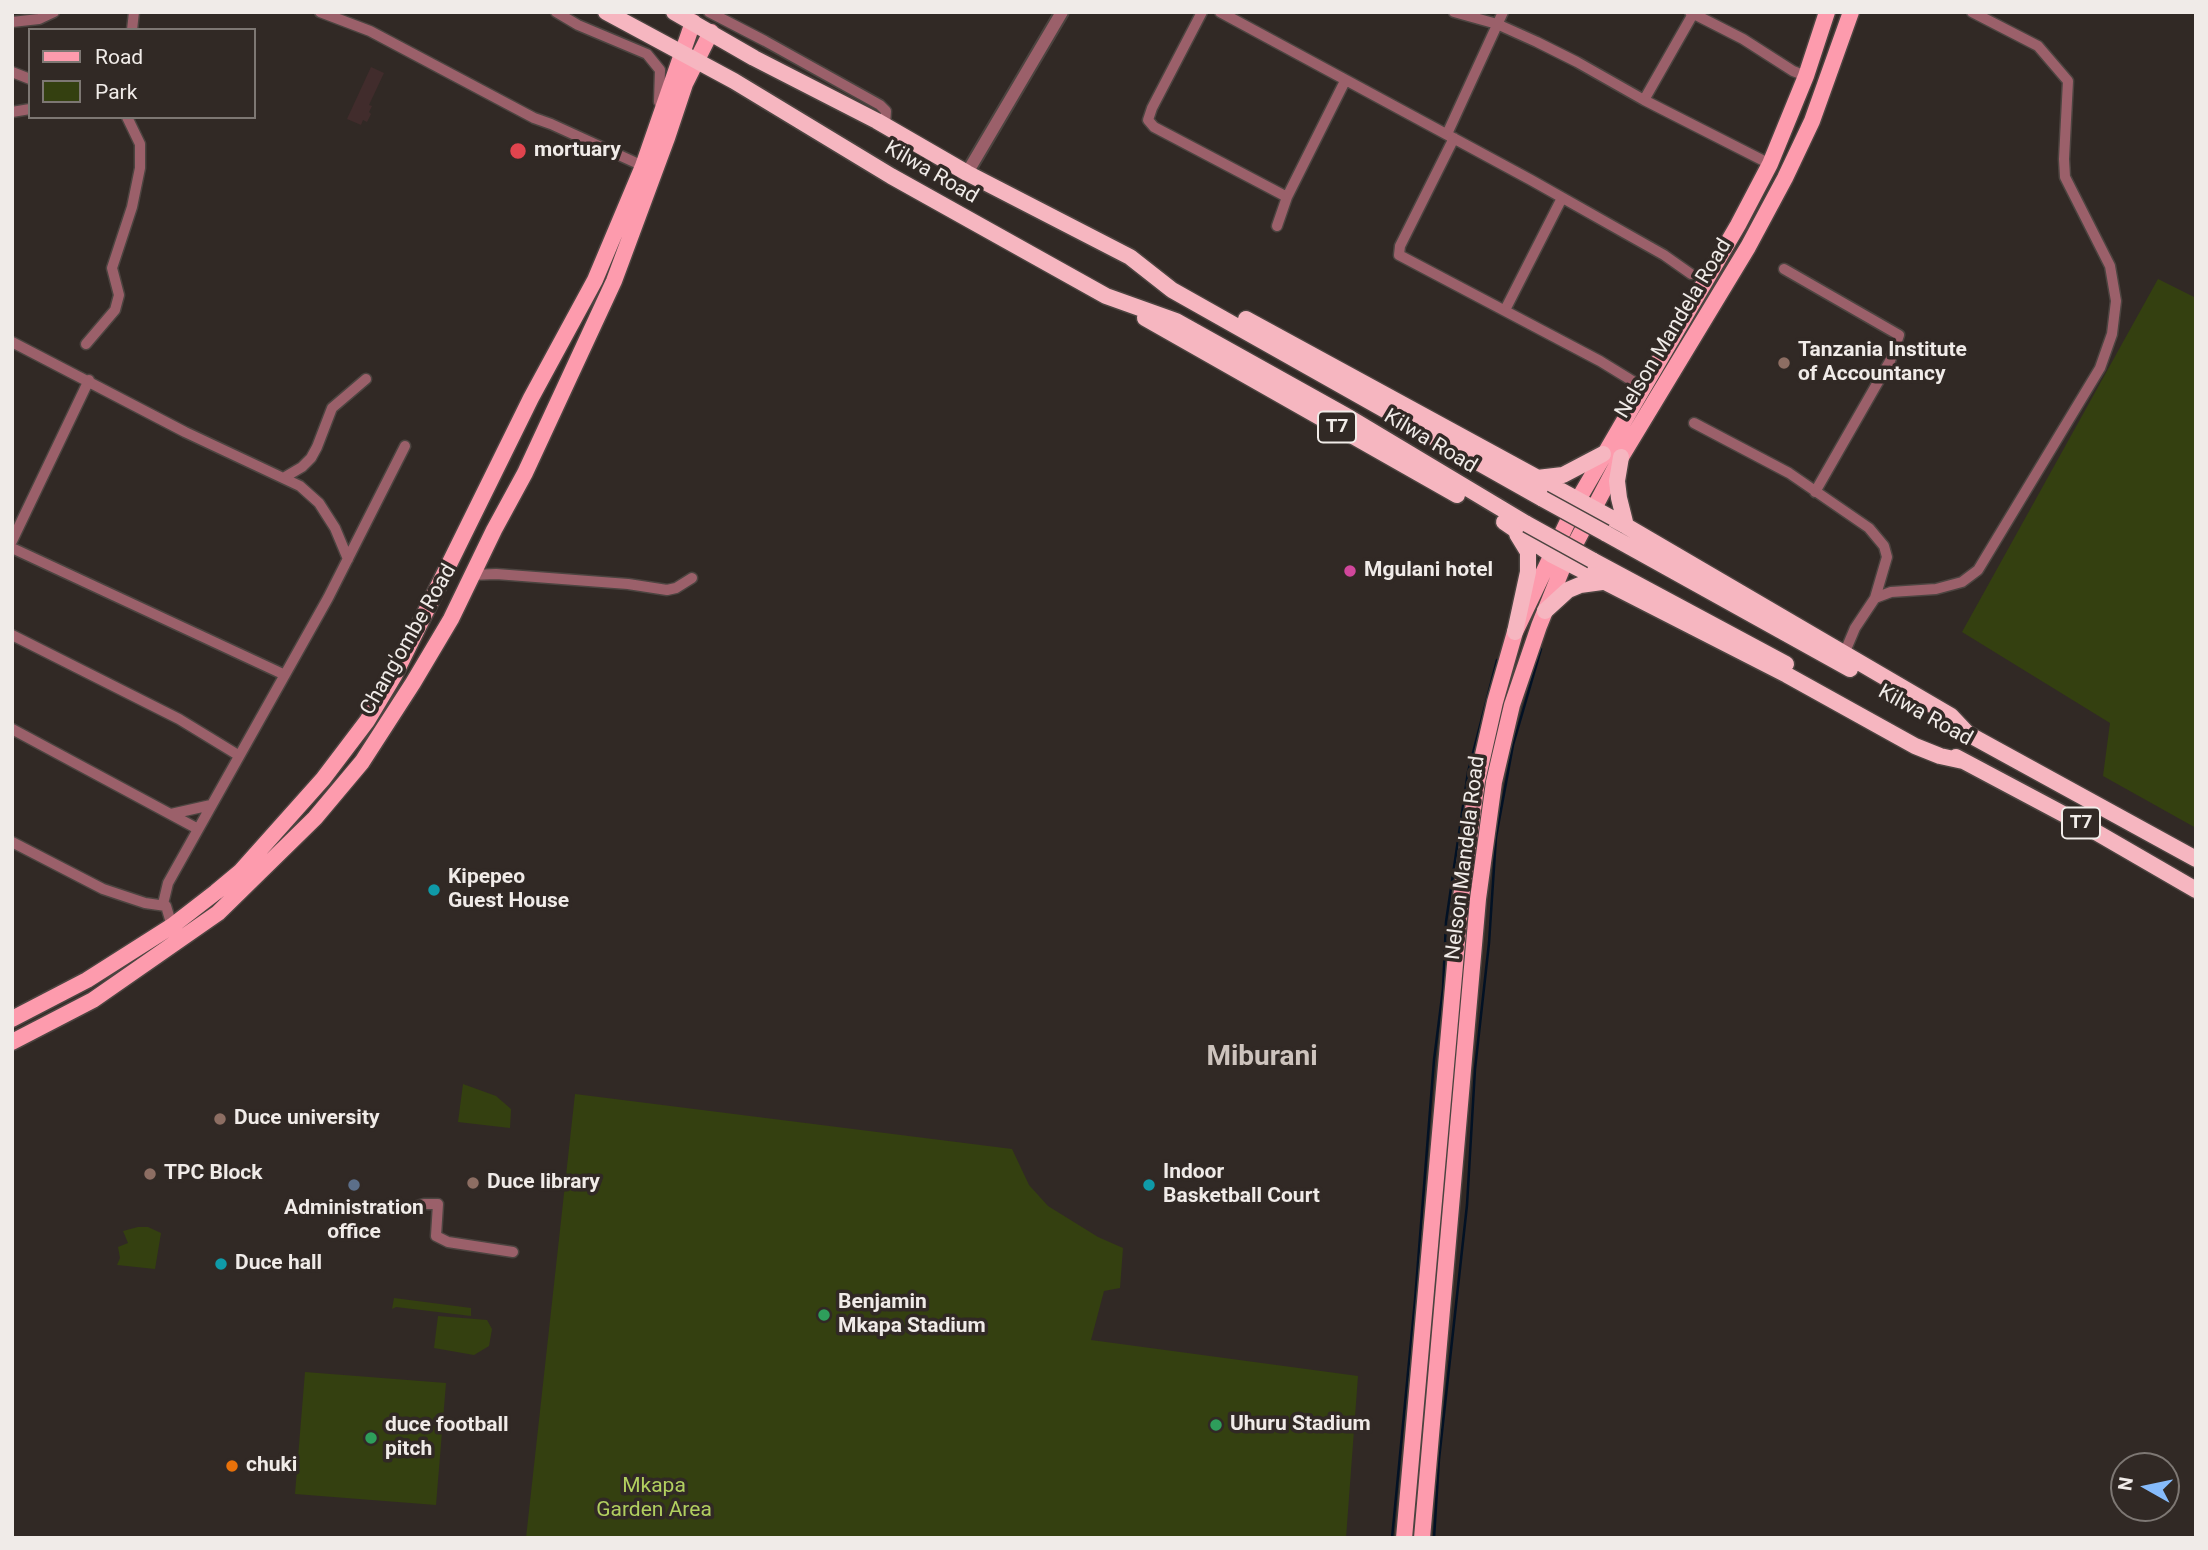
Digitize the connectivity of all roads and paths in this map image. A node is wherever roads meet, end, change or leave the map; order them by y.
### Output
1 (54, 12) edge
2 (320, 12) edge
3 (556, 12) edge
4 (606, 12) edge
5 (674, 12) edge
6 (709, 12) edge
7 (1062, 12) edge
8 (1202, 12) edge
9 (1220, 12) edge
10 (1454, 12) edge
11 (1503, 12) edge
12 (1827, 12) edge
13 (1851, 12) edge
14 (1972, 12) edge
15 (1691, 13) edge
16 (12, 22) edge
17 (693, 22) junction
18 (1497, 24) junction
19 (711, 32) junction
20 (659, 40) junction
21 (682, 52) junction
22 (697, 60) junction
23 (717, 71) junction
24 (1806, 76) junction
25 (1345, 81) junction
26 (677, 85) junction
27 (1643, 100) junction
28 (128, 119) edge
29 (657, 121) junction
30 (885, 125) junction
31 (1451, 136) junction
32 (1770, 164) junction
33 (642, 166) junction
34 (967, 173) junction
35 (1287, 197) junction
36 (1562, 198) junction
37 (1277, 226) dead end
38 (1130, 257) junction
39 (1784, 269) dead end
40 (1691, 274) dead end
41 (1106, 296) junction
42 (1505, 310) junction
43 (12, 342) edge
44 (86, 344) dead end
45 (366, 379) dead end
46 (89, 380) junction
47 (1644, 388) junction
48 (1694, 423) dead end
49 (405, 446) dead end
50 (1603, 454) junction
51 (1621, 457) junction
52 (285, 477) junction
53 (1537, 478) junction
54 (1815, 492) junction
55 (1585, 504) junction
56 (1509, 524) junction
57 (1626, 526) junction
58 (12, 541) edge
59 (12, 548) edge
60 (348, 559) junction
61 (1559, 559) junction
62 (471, 575) junction
63 (692, 578) dead end
64 (1602, 582) junction
65 (1875, 598) junction
66 (1545, 611) junction
67 (1515, 632) junction
68 (12, 635) edge
69 (1844, 654) junction
70 (285, 675) junction
71 (12, 730) edge
72 (1968, 734) junction
73 (238, 755) junction
74 (1964, 761) junction
75 (211, 805) junction
76 (170, 814) junction
77 (198, 829) junction
78 (12, 842) edge
79 (2196, 859) edge
80 (2196, 890) edge
81 (166, 906) junction
82 (172, 926) junction
83 (12, 1018) edge
84 (12, 1042) edge
85 (410, 1208) dead end
86 (513, 1252) dead end
87 (1404, 1538) edge
88 (1422, 1538) edge

1 - 16 street
2 - 33 street
3 - 29 street
4 - 20 highway, Kilwa Road / T7
5 - 17 highway, Kilwa Road / T7
6 - 30 street
7 - 34 street
8 - 35 street
9 - 25 street
10 - 18 street
11 - 18 street
12 - 24 main road, Nelson Mandela Road
13 - 51 main road, Nelson Mandela Road
14 - 65 street
15 - 24 street
15 - 27 street
17 - 19 highway, Kilwa Road / T7
17 - 21 main road, Chang'ombe Road
18 - 27 street
18 - 31 street
19 - 22 main road, Chang'ombe Road
19 - 30 highway, Kilwa Road / T7
20 - 21 highway, Kilwa Road / T7
20 - 26 main road, Chang'ombe Road
21 - 22 highway, Kilwa Road / T7
21 - 26 main road, Chang'ombe Road
22 - 23 highway, Kilwa Road / T7
22 - 26 main road, Chang'ombe Road
23 - 26 main road
23 - 41 highway, Kilwa Road / T7
24 - 32 main road, Nelson Mandela Road
25 - 31 street
25 - 35 street
26 - 29 main road, Chang'ombe Road
26 - 62 main road, Chang'ombe Road
27 - 32 street
28 - 44 street
29 - 33 main road, Chang'ombe Road
30 - 34 highway, Kilwa Road / T7
31 - 36 street
31 - 42 street
32 - 47 main road, Nelson Mandela Road
33 - 82 main road, Chang'ombe Road
34 - 38 highway, Kilwa Road / T7
35 - 37 street
36 - 40 street
36 - 42 street
38 - 53 highway, T7
38 - 72 highway, Kilwa Road / T7, bridge
39 - 54 street
41 - 56 highway, T7
41 - 74 highway, Kilwa Road / T7, bridge
42 - 47 street
43 - 46 street
45 - 52 street
46 - 52 street
46 - 58 street
47 - 50 main road, Nelson Mandela Road
48 - 54 street
49 - 60 street
50 - 53 highway
50 - 55 main road, Nelson Mandela Road
51 - 55 main road, Nelson Mandela Road
51 - 57 highway
52 - 60 street
53 - 55 highway, T7
54 - 65 street
55 - 57 highway, T7
55 - 61 main road, Nelson Mandela Road
56 - 61 highway, T7
56 - 67 highway
57 - 69 highway, T7
59 - 70 street
60 - 70 street
61 - 64 highway, T7
61 - 66 main road, Nelson Mandela Road
61 - 67 main road, Nelson Mandela Road
62 - 63 street
62 - 84 main road, Chang'ombe Road
64 - 66 highway
64 - 74 highway, T7
65 - 69 street
66 - 88 main road, Nelson Mandela Road
67 - 87 main road, Nelson Mandela Road
68 - 73 street
69 - 72 highway, T7
70 - 73 street
71 - 76 street
72 - 79 highway, Kilwa Road / T7
73 - 75 street
74 - 80 highway, Kilwa Road / T7
75 - 76 street
75 - 77 street
76 - 77 street
77 - 81 street
78 - 81 street
81 - 82 street
82 - 83 main road, Chang'ombe Road
85 - 86 street

